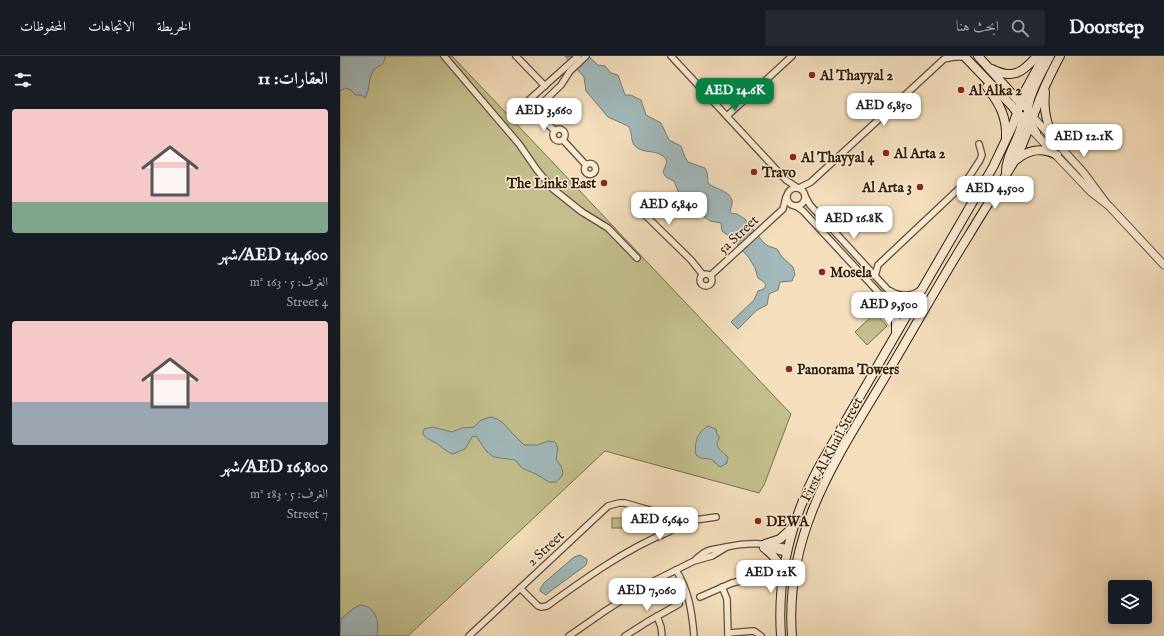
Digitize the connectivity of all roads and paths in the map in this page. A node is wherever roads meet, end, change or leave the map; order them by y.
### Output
1 (444, 56) edge
2 (516, 56) edge
3 (578, 56) edge
4 (586, 56) edge
5 (671, 56) edge
6 (792, 56) edge
7 (964, 56) edge
8 (978, 56) edge
9 (1037, 56) edge
10 (1044, 56) edge
11 (1050, 56) edge
12 (1060, 56) edge
13 (944, 57) edge
14 (988, 67) junction
15 (570, 68) junction
16 (980, 72) junction
17 (554, 78) junction
18 (1046, 84) junction
19 (561, 85) junction
20 (544, 87) junction
21 (1020, 110) junction
22 (535, 111) junction
23 (727, 116) junction
24 (1030, 120) junction
25 (1012, 127) junction
26 (1036, 133) joint
27 (1018, 134) junction
28 (1004, 143) junction
29 (1056, 143) junction
30 (979, 144) dead end
31 (1057, 155) junction
32 (1014, 161) junction
33 (586, 165) dead end
34 (1006, 173) junction
35 (786, 180) junction
36 (811, 182) junction
37 (798, 188) junction
38 (805, 195) junction
39 (787, 196) junction
40 (795, 206) junction
41 (1108, 206) junction
42 (783, 208) junction
43 (642, 212) dead end
44 (637, 258) dead end
45 (878, 265) junction
46 (1164, 265) edge
47 (866, 266) junction
48 (703, 275) junction
49 (710, 276) junction
50 (876, 276) junction
51 (923, 289) junction
52 (890, 292) junction
53 (892, 307) junction
54 (896, 334) junction
55 (647, 509) junction
56 (663, 514) junction
57 (716, 517) dead end
58 (673, 518) junction
59 (688, 521) junction
60 (655, 525) junction
61 (673, 528) junction
62 (792, 529) junction
63 (666, 533) junction
64 (648, 541) junction
65 (763, 545) junction
66 (792, 549) junction
67 (676, 570) junction
68 (760, 576) dead end
69 (783, 579) junction
70 (722, 587) junction
71 (520, 588) junction
72 (700, 597) dead end
73 (679, 604) dead end
74 (791, 613) junction
75 (657, 616) junction
76 (476, 630) junction
77 (728, 635) edge
78 (469, 636) edge
79 (481, 636) edge
80 (569, 636) edge
81 (625, 636) edge
82 (662, 636) edge
83 (694, 636) edge
84 (760, 636) edge
85 (781, 636) edge
86 (792, 636) edge

1 - 44 street
2 - 20 street
3 - 15 street
4 - 15 street
5 - 23 street
6 - 23 street
7 - 13 street
7 - 16 main road
8 - 14 main road
9 - 14 main road
10 - 21 main road, First Al Khail Street
11 - 24 main road
12 - 18 main road, First Al Khail Street
13 - 36 street
14 - 21 main road
15 - 17 street
15 - 19 street
16 - 21 main road
16 - 28 main road
17 - 19 street
17 - 20 street
18 - 24 main road, First Al Khail Street
18 - 29 main road
19 - 22 street
20 - 22 street
21 - 24 main road
21 - 24 main road
21 - 25 main road, First Al Khail Street
21 - 27 main road
22 - 33 street
23 - 35 street
24 - 26 main road
24 - 29 street
24 - 32 main road, First Al Khail Street
25 - 27 main road
25 - 28 main road, First Al Khail Street
26 - 31 street
27 - 34 main road
28 - 51 main road, First Al Khail Street
29 - 41 street
30 - 45 street
31 - 32 main road
31 - 41 street
32 - 34 main road, First Al Khail Street
34 - 66 main road, First Al Khail Street
35 - 37 street
35 - 39 street
36 - 37 street
36 - 38 street
37 - 38 street
37 - 39 street
38 - 40 street
38 - 47 street
39 - 40 street
39 - 42 street
40 - 42 street
40 - 53 street
41 - 46 street
42 - 49 street, 5a Street
43 - 48 street
45 - 47 street
45 - 50 street
47 - 50 street
48 - 49 street
48 - 49 street
50 - 52 street
51 - 52 main road
51 - 54 main road, First Al Khail Street
52 - 53 street
53 - 54 main road
54 - 62 main road, First Al Khail Street
55 - 56 street, 2 Street
55 - 60 street
55 - 71 street, 2 Street
56 - 58 street, 2 Street
56 - 60 street
57 - 59 street, 2 Street
58 - 59 street, 2 Street
58 - 61 street
59 - 61 street, 2 Street
60 - 63 street
60 - 64 street
61 - 63 street, 2 Street
62 - 65 main road
62 - 66 main road, First Al Khail Street
63 - 64 street, 2 Street
64 - 71 street, 2 Street
65 - 66 street
65 - 67 street
65 - 69 main road
66 - 69 main road, First Al Khail Street
66 - 74 main road
66 - 74 main road, First Al Khail Street
67 - 80 street
67 - 83 street
68 - 70 street
69 - 85 main road, First Al Khail Street
70 - 72 street
70 - 77 street
71 - 76 street, 2 Street
73 - 75 street
74 - 86 main road, First Al Khail Street
75 - 81 street
75 - 82 street
76 - 78 street, 2 Street
76 - 79 street
77 - 84 street

